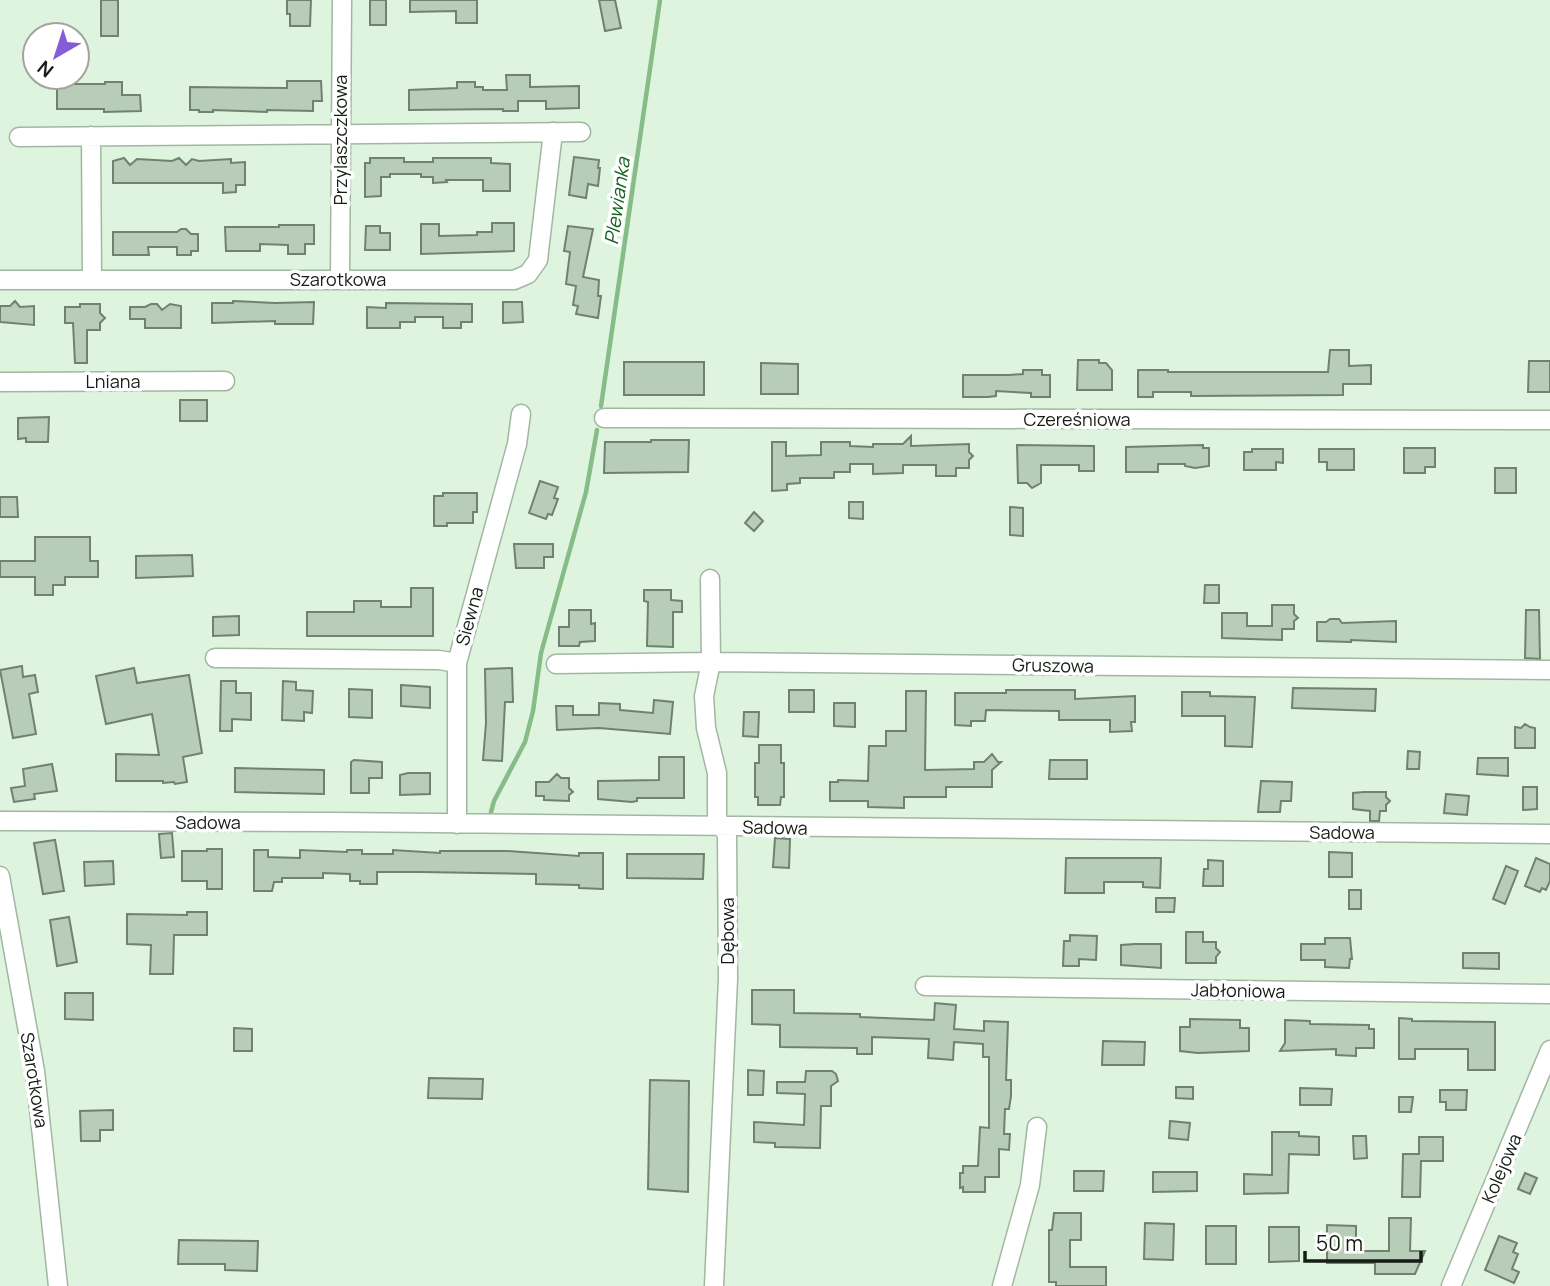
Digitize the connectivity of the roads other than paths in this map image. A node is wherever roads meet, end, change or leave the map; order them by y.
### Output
1 (342, 0) edge
2 (553, 132) junction
3 (581, 132) dead end
4 (340, 134) junction
5 (90, 136) junction
6 (19, 137) dead end
7 (340, 279) junction
8 (0, 280) edge
9 (92, 280) junction
10 (225, 381) dead end
11 (0, 382) edge
12 (521, 415) dead end
13 (604, 418) dead end
14 (1550, 420) edge
15 (710, 579) dead end
16 (215, 658) dead end
17 (711, 662) junction
18 (457, 663) junction
19 (556, 664) dead end
20 (1550, 670) edge
21 (0, 821) edge
22 (457, 824) junction
23 (723, 827) junction
24 (1550, 834) edge
25 (0, 876) edge
26 (0, 980) edge
27 (19, 981) junction
28 (925, 986) dead end
29 (1550, 994) edge
30 (1550, 1050) edge
31 (1037, 1127) dead end
32 (58, 1286) edge
33 (715, 1286) edge
34 (1002, 1286) edge
35 (1451, 1286) edge

1 - 4 street, Przylaszczkowa
2 - 3 street
2 - 4 street
2 - 7 street, Szarotkowa
4 - 5 street
4 - 7 street, Przylaszczkowa
5 - 6 street
5 - 9 street
7 - 9 street, Szarotkowa
8 - 9 street, Szarotkowa
10 - 11 street, Lniana
12 - 18 street, Siewna
13 - 14 street, Czereśniowa
15 - 17 street, Dębowa
16 - 18 street
17 - 19 street, Gruszowa
17 - 20 street, Gruszowa
17 - 23 street, Dębowa
18 - 22 street, Siewna
21 - 22 street, Sadowa
22 - 23 street, Sadowa
23 - 24 street, Sadowa
23 - 33 street, Dębowa
25 - 27 street, Szarotkowa
26 - 27 street
27 - 32 street, Szarotkowa
28 - 29 street, Jabłoniowa
30 - 35 street, Kolejowa
31 - 34 street

